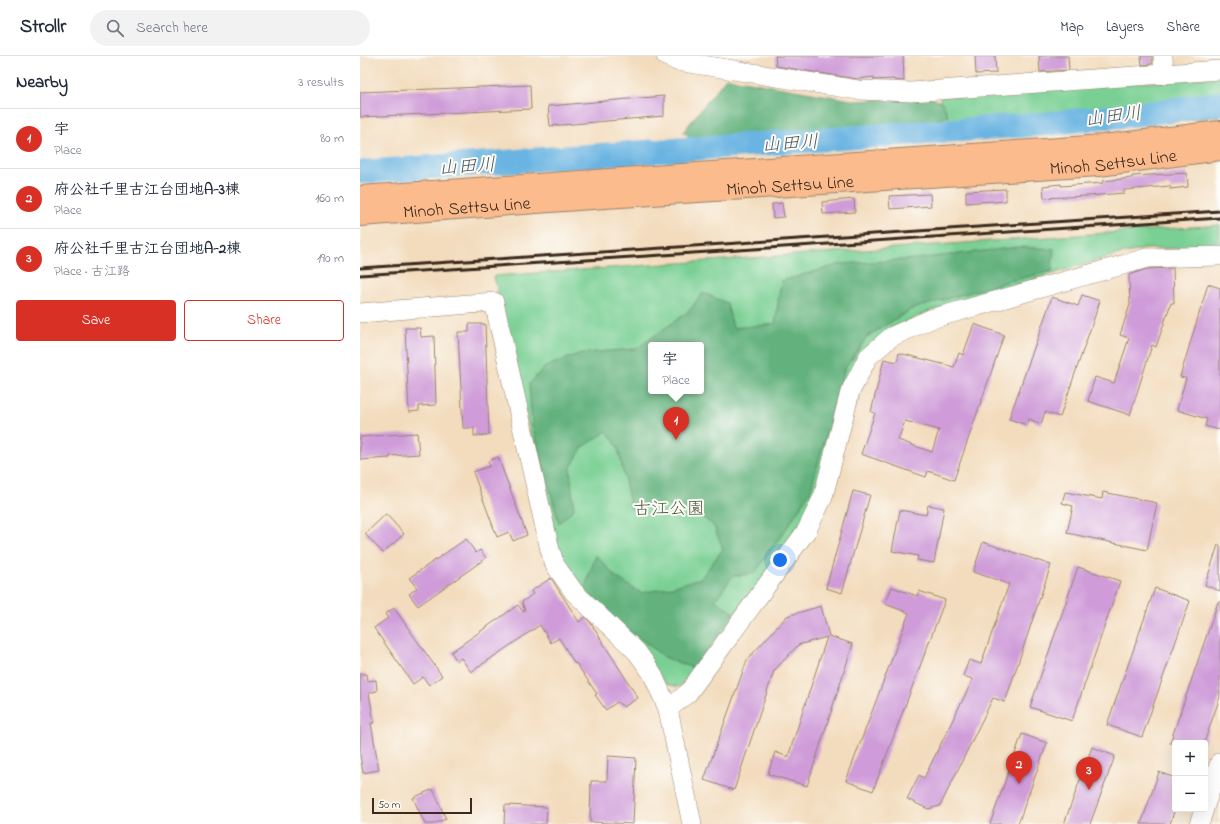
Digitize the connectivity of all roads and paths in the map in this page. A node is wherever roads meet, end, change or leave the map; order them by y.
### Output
1 (666, 56) edge
2 (1163, 56) edge
3 (1220, 70) edge
4 (1164, 75) junction
5 (1220, 132) edge
6 (1220, 149) edge
7 (360, 197) edge
8 (360, 215) edge
9 (1220, 256) edge
10 (360, 313) edge
11 (668, 709) junction
12 (1220, 762) edge
13 (1208, 796) edge
14 (1203, 812) edge
15 (692, 824) edge
16 (1199, 824) edge

1 - 4 street
2 - 4 street
3 - 4 street
5 - 7 main road, Minoh Settsu Line
6 - 8 main road, Minoh Settsu Line
9 - 11 street
10 - 11 street
11 - 15 street
12 - 13 street
14 - 16 street

